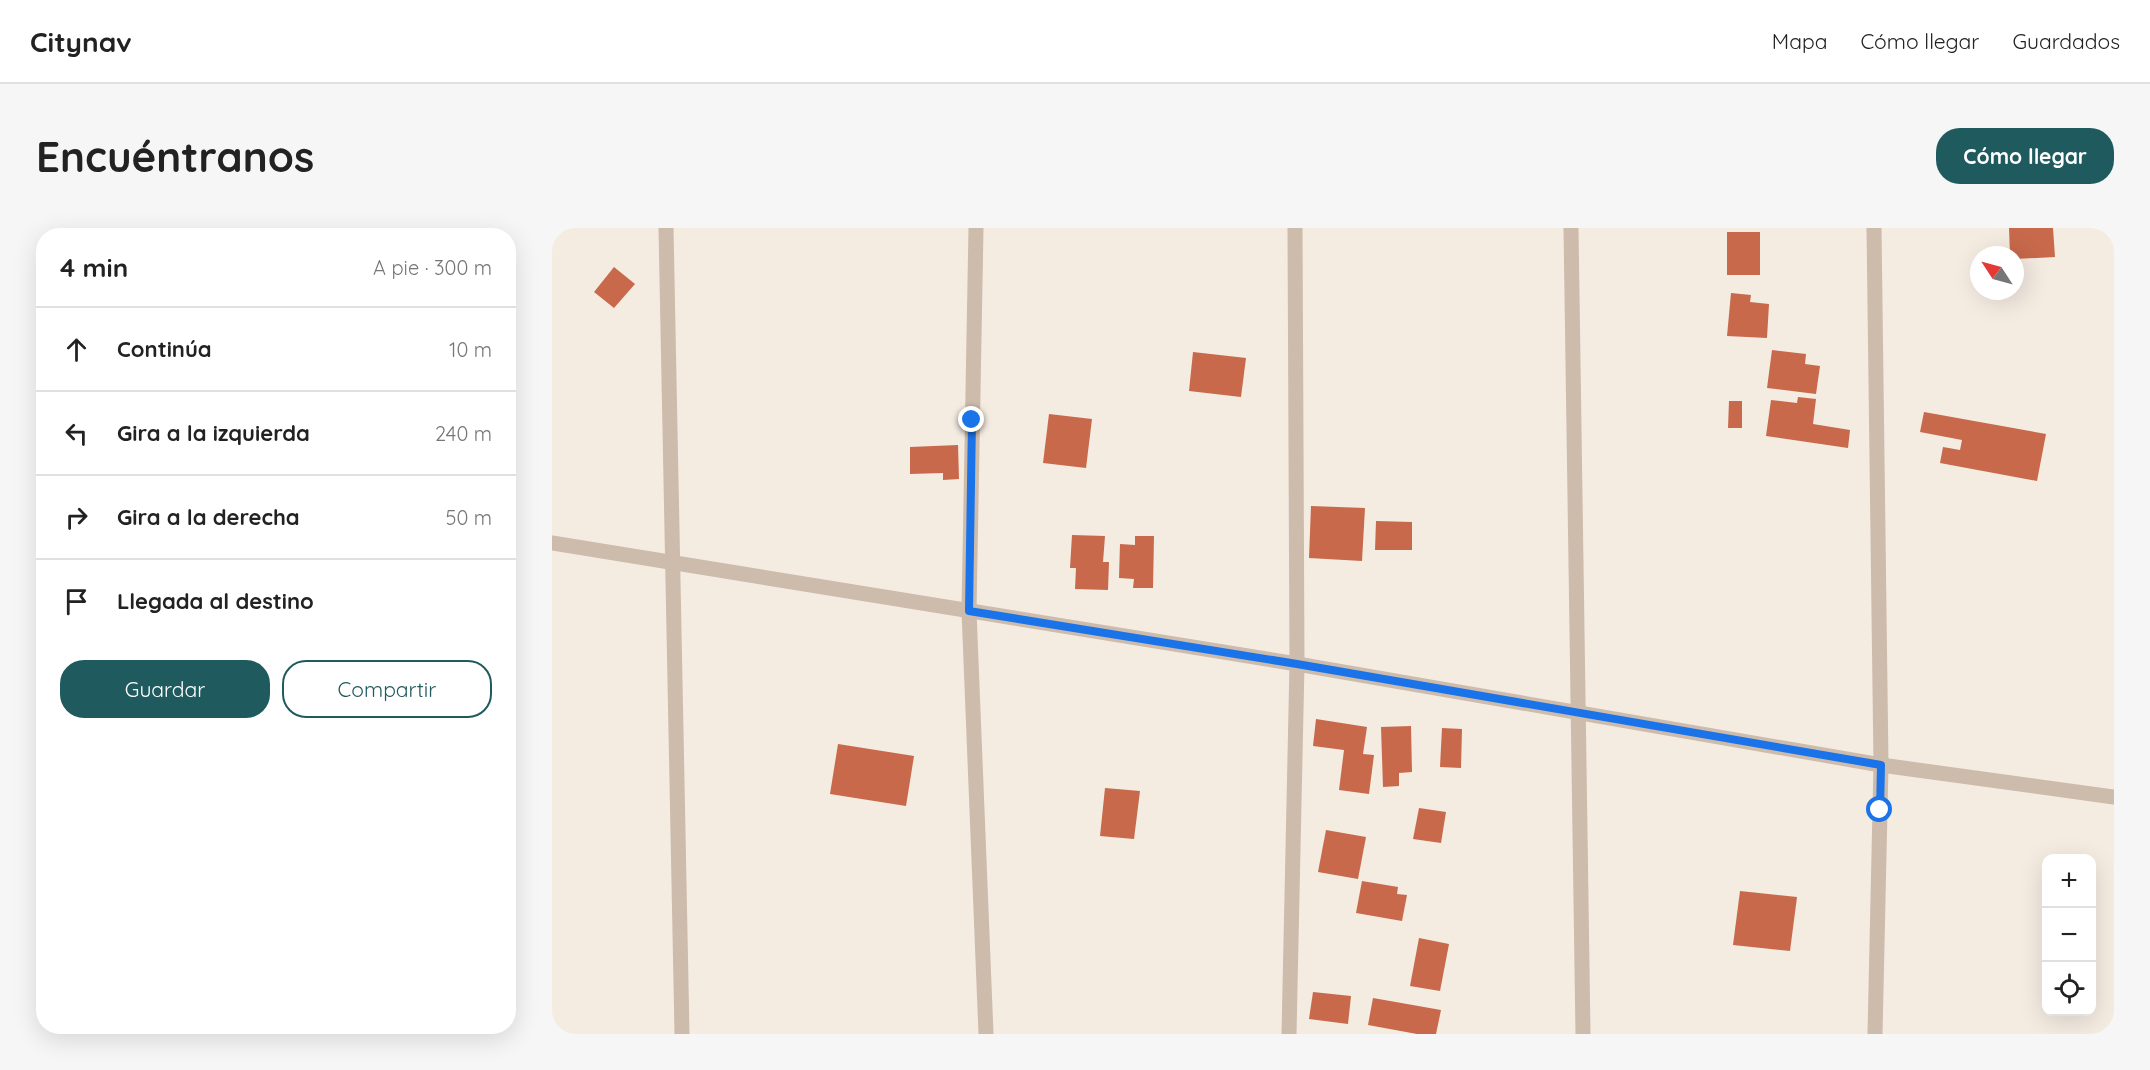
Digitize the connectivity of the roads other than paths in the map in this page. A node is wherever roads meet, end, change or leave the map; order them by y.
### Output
1 (666, 228) edge
2 (976, 228) edge
3 (1295, 228) edge
4 (1571, 228) edge
5 (1874, 228) edge
6 (552, 543) edge
7 (672, 563) junction
8 (969, 611) junction
9 (1297, 664) junction
10 (1578, 712) junction
11 (1881, 765) junction
12 (2114, 798) edge
13 (682, 1034) edge
14 (986, 1034) edge
15 (1289, 1034) edge
16 (1583, 1034) edge
17 (1875, 1034) edge

1 - 7 street
2 - 8 street
3 - 9 street
4 - 10 street
5 - 11 street
6 - 7 street
7 - 8 street
7 - 13 street
8 - 9 street
8 - 14 street
9 - 10 street
9 - 15 street
10 - 11 street
10 - 16 street
11 - 12 street
11 - 17 street

